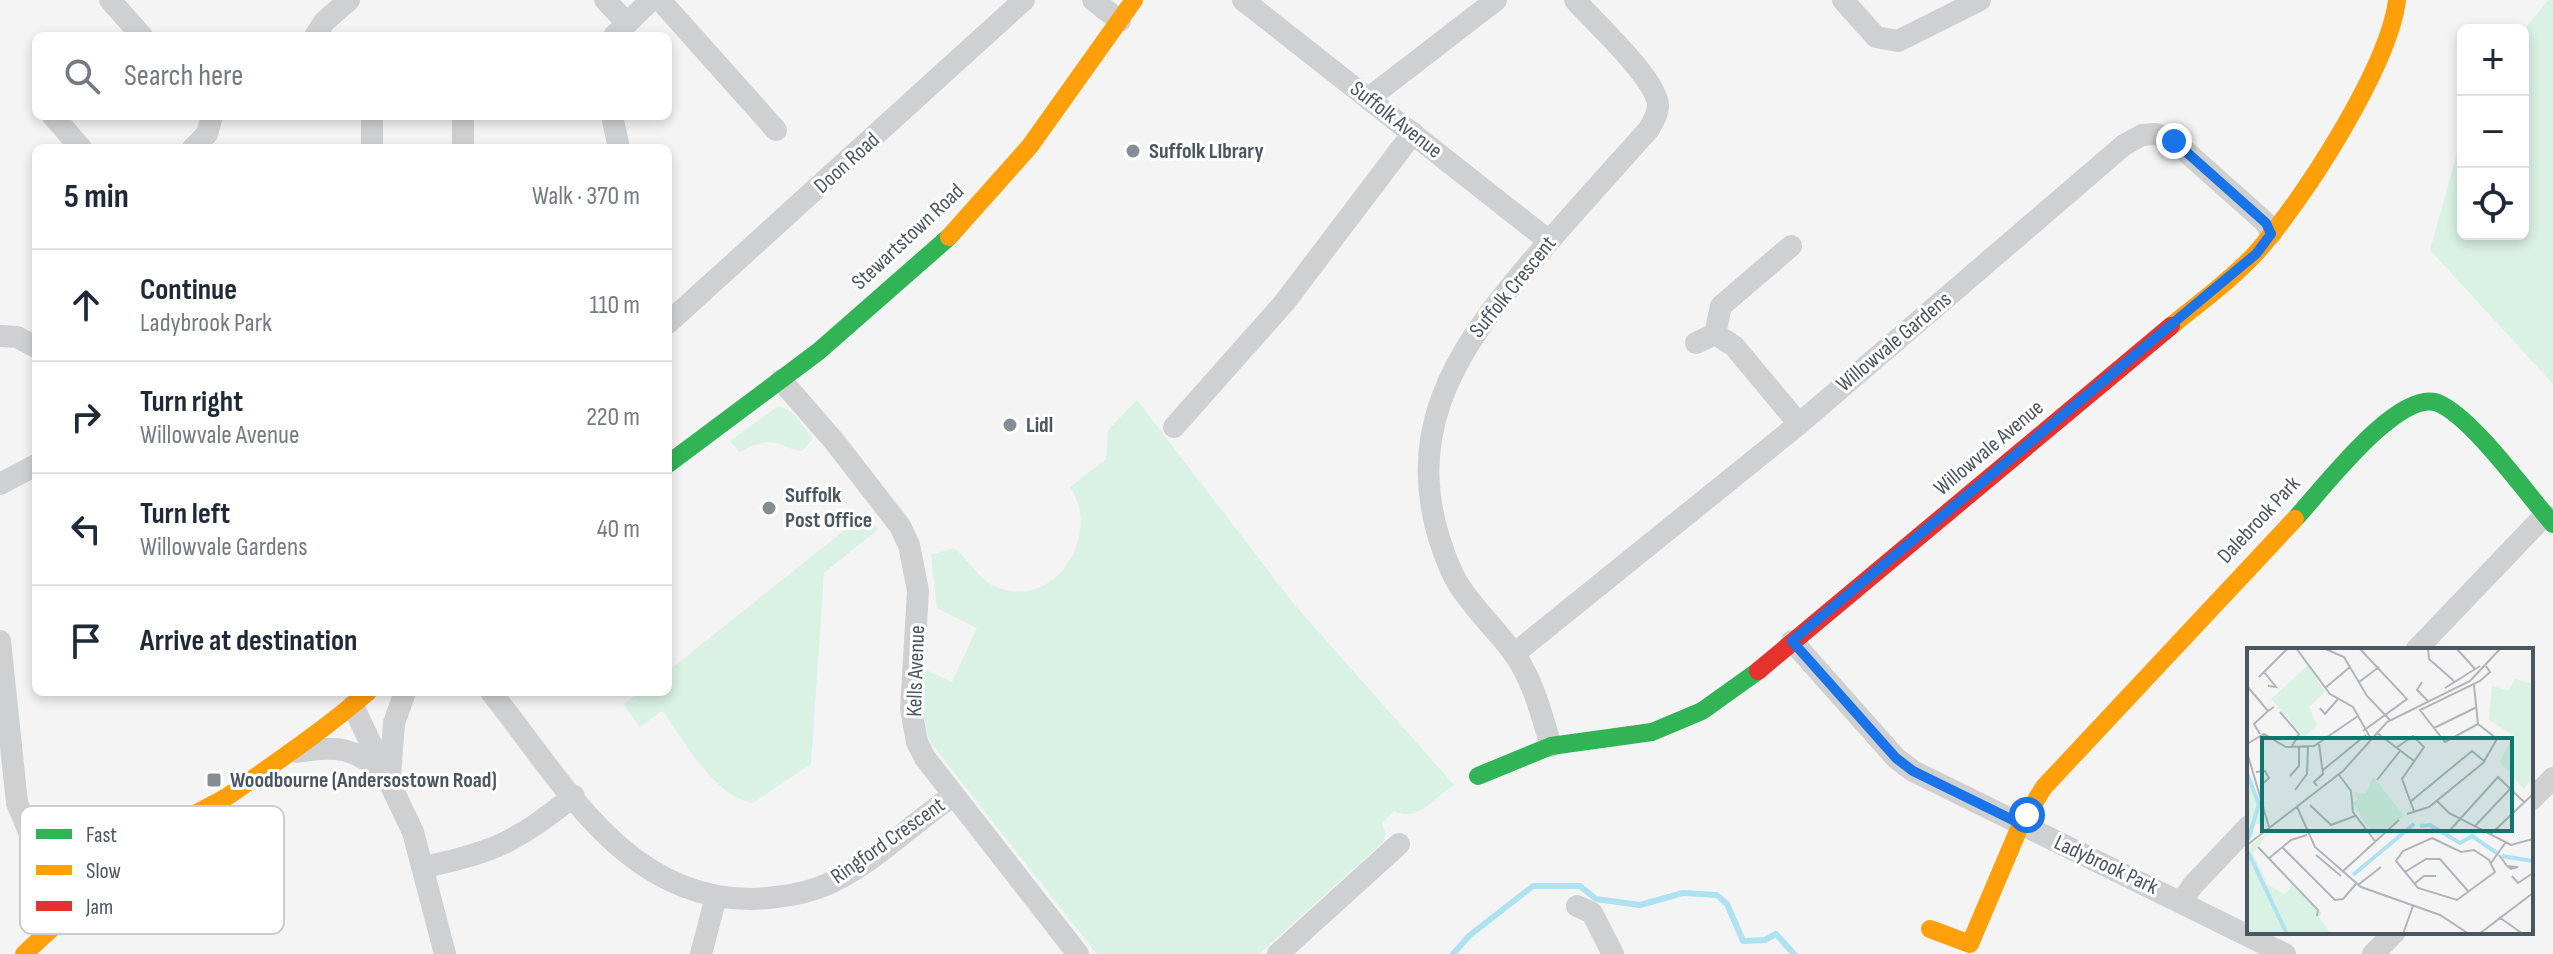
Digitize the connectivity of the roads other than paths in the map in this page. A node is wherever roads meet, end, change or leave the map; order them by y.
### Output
1 (110, 0) edge
2 (349, 0) edge
3 (605, 0) edge
4 (651, 0) edge
5 (660, 0) edge
6 (1024, 0) edge
7 (1093, 0) edge
8 (1134, 0) edge
9 (1243, 0) edge
10 (1496, 0) edge
11 (1575, 0) edge
12 (1843, 0) edge
13 (1980, 0) edge
14 (2397, 0) edge
15 (1120, 21) junction
16 (620, 30) edge
17 (138, 32) edge
18 (318, 32) edge
19 (1369, 98) junction
20 (56, 120) edge
21 (211, 120) edge
22 (372, 120) edge
23 (463, 120) edge
24 (613, 120) edge
25 (776, 130) dead end
26 (1413, 133) junction
27 (78, 144) edge
28 (197, 144) edge
29 (372, 144) edge
30 (463, 144) edge
31 (618, 144) edge
32 (2271, 234) junction
33 (1549, 241) junction
34 (1791, 246) dead end
35 (672, 319) edge
36 (0, 336) edge
37 (32, 345) edge
38 (781, 380) junction
39 (1799, 424) junction
40 (1174, 427) dead end
41 (672, 461) edge
42 (32, 467) edge
43 (0, 484) edge
44 (2549, 520) edge
45 (0, 641) edge
46 (1792, 641) junction
47 (2418, 648) edge
48 (1514, 654) junction
49 (404, 696) edge
50 (494, 696) edge
51 (360, 699) edge
52 (1551, 746) junction
53 (283, 755) junction
54 (1478, 776) dead end
55 (2553, 778) edge
56 (390, 779) junction
57 (574, 796) junction
58 (953, 796) junction
59 (2533, 798) edge
60 (211, 806) edge
61 (20, 810) edge
62 (2021, 824) junction
63 (2247, 828) edge
64 (1399, 844) dead end
65 (424, 867) junction
66 (716, 897) junction
67 (2182, 901) junction
68 (1577, 906) dead end
69 (1930, 929) dead end
70 (45, 934) edge
71 (2393, 934) edge
72 (24, 954) edge
73 (445, 954) edge
74 (701, 954) edge
75 (1076, 954) edge
76 (1278, 954) edge
77 (1613, 954) edge
78 (2285, 954) edge
79 (2373, 954) edge

1 - 17 street
2 - 18 street
3 - 16 street
4 - 16 street
5 - 25 street
6 - 35 street, Doon Road
7 - 15 street
8 - 15 street, Stewartstown Road
9 - 19 street, Suffolk Avenue
10 - 19 street
11 - 33 street, Suffolk Crescent
12 - 13 street
14 - 32 street, Willowvale Avenue
15 - 38 street, Stewartstown Road
19 - 26 street, Suffolk Avenue
20 - 27 street
21 - 28 street
22 - 29 street
23 - 30 street
24 - 31 street
26 - 33 street, Suffolk Avenue
26 - 40 street
32 - 39 street, Willowvale Gardens
32 - 46 street, Willowvale Avenue
33 - 48 street, Suffolk Crescent
34 - 39 street
36 - 37 street
38 - 41 street, Stewartstown Road
38 - 58 street, Kells Avenue
39 - 48 street, Willowvale Gardens
42 - 43 street
44 - 47 street
44 - 62 street, Dalebrook Park
45 - 61 street
46 - 52 street, Willowvale Avenue
46 - 62 street, Ladybrook Park
48 - 52 street, Suffolk Crescent
49 - 56 street
50 - 57 street, Ringford Crescent
51 - 53 street
51 - 56 street
52 - 54 street, Willowvale Avenue
53 - 56 street
53 - 60 street
55 - 59 street
56 - 65 street
57 - 65 street
57 - 66 street, Ringford Crescent
58 - 66 street, Ringford Crescent
58 - 75 street, Kells Avenue
62 - 67 street, Ladybrook Park
62 - 69 street, Dalebrook Park
63 - 67 street
64 - 76 street
65 - 73 street
66 - 74 street
67 - 78 street, Ladybrook Park
68 - 77 street
70 - 72 street
71 - 79 street

